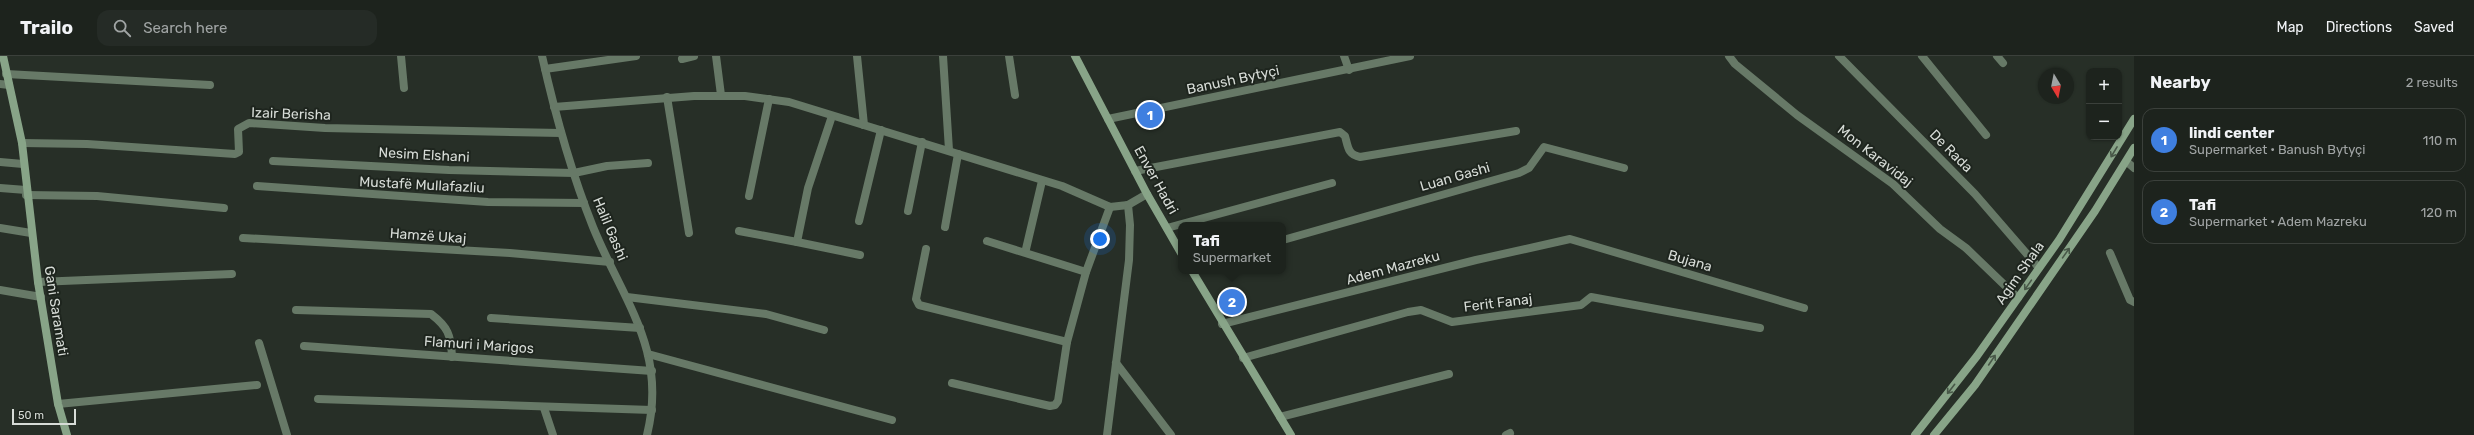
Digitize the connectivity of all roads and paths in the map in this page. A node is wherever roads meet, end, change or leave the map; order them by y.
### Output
1 (3, 56) edge
2 (401, 56) edge
3 (542, 56) edge
4 (636, 56) edge
5 (694, 56) edge
6 (716, 56) edge
7 (857, 56) edge
8 (943, 56) edge
9 (1008, 56) edge
10 (1076, 56) edge
11 (1344, 56) edge
12 (1410, 56) edge
13 (1729, 56) edge
14 (1839, 56) edge
15 (1922, 56) edge
16 (1997, 56) edge
17 (682, 59) dead end
18 (2003, 63) dead end
19 (545, 69) junction
20 (1349, 70) junction
21 (6, 74) junction
22 (0, 84) edge
23 (9, 85) junction
24 (210, 85) dead end
25 (404, 88) dead end
26 (721, 95) junction
27 (1015, 95) dead end
28 (667, 97) junction
29 (769, 99) junction
30 (554, 107) junction
31 (832, 116) junction
32 (1108, 119) junction
33 (2134, 119) edge
34 (864, 125) junction
35 (881, 130) junction
36 (1516, 131) dead end
37 (561, 133) junction
38 (1986, 135) dead end
39 (922, 142) junction
40 (22, 144) junction
41 (2134, 148) edge
42 (949, 150) junction
43 (958, 154) junction
44 (273, 160) dead end
45 (0, 162) edge
46 (2126, 162) junction
47 (648, 163) dead end
48 (23, 164) junction
49 (1624, 168) dead end
50 (2134, 168) edge
51 (1135, 171) junction
52 (574, 173) junction
53 (1042, 181) junction
54 (1332, 183) dead end
55 (258, 186) dead end
56 (0, 188) edge
57 (26, 192) junction
58 (1147, 194) junction
59 (749, 196) dead end
60 (584, 203) junction
61 (1128, 205) junction
62 (1110, 207) junction
63 (224, 208) dead end
64 (908, 211) dead end
65 (859, 221) dead end
66 (1189, 222) edge
67 (1178, 225) edge
68 (944, 227) dead end
69 (0, 228) edge
70 (1167, 228) junction
71 (739, 231) dead end
72 (689, 233) dead end
73 (31, 234) junction
74 (243, 238) dead end
75 (1286, 239) edge
76 (1570, 239) joint
77 (987, 241) dead end
78 (797, 242) junction
79 (926, 248) dead end
80 (1178, 248) edge
81 (1026, 249) dead end
82 (2110, 253) dead end
83 (860, 255) dead end
84 (610, 262) junction
85 (2039, 268) junction
86 (1086, 272) junction
87 (232, 274) dead end
88 (1194, 274) edge
89 (38, 282) junction
90 (0, 290) edge
91 (627, 297) junction
92 (41, 298) junction
93 (2018, 298) junction
94 (2134, 302) edge
95 (1804, 308) dead end
96 (296, 310) dead end
97 (491, 318) dead end
98 (1222, 324) junction
99 (640, 328) junction
100 (1760, 328) dead end
101 (824, 330) dead end
102 (1067, 342) junction
103 (259, 343) dead end
104 (304, 346) dead end
105 (648, 354) junction
106 (452, 357) junction
107 (1243, 358) junction
108 (1116, 363) junction
109 (652, 371) junction
110 (1449, 374) dead end
111 (952, 382) dead end
112 (257, 385) dead end
113 (318, 399) dead end
114 (58, 404) junction
115 (544, 408) junction
116 (652, 410) junction
117 (1280, 417) junction
118 (892, 420) dead end
119 (1107, 434) edge
120 (67, 435) edge
121 (287, 435) edge
122 (553, 435) edge
123 (647, 435) edge
124 (1171, 435) edge
125 (1291, 435) edge
126 (1915, 435) edge
127 (1934, 435) edge

1 - 21 street, Gani Saramati
2 - 25 street
3 - 19 street, Halil Gashi
4 - 19 street
5 - 17 street
6 - 26 street
7 - 34 street
8 - 42 street
9 - 27 street
10 - 32 street, Enver Hadri
11 - 20 street
12 - 20 street, Banush Bytyçi
13 - 93 street, Mon Karavidaj
14 - 85 street, De Rada
15 - 38 street
16 - 18 street
19 - 30 street, Halil Gashi
20 - 32 street, Banush Bytyçi
21 - 23 street, Gani Saramati
21 - 24 street
22 - 23 street
23 - 40 street, Gani Saramati
26 - 28 street
26 - 29 street
28 - 30 street
28 - 72 street
29 - 31 street
29 - 59 street
30 - 37 street, Halil Gashi
31 - 34 street
31 - 78 street
32 - 51 street, Enver Hadri
33 -> 85 street, Agim Shala
34 - 35 street
35 - 39 street
35 - 65 street
36 - 51 street
37 - 40 street, Izair Berisha
37 - 52 street, Halil Gashi
39 - 42 street
39 - 64 street
40 - 48 street, Gani Saramati
41 - 46 street, Agim Shala
42 - 43 street
43 - 53 street
43 - 68 street
44 - 52 street, Nesim Elshani
45 - 48 street
46 - 50 street
127 -> 46 street, Agim Shala
47 - 52 street, Nesim Elshani
48 - 57 street, Gani Saramati
49 - 75 street, Luan Gashi
51 - 58 street, Enver Hadri
52 - 60 street, Halil Gashi
53 - 62 street
53 - 81 street
54 - 66 street
55 - 60 street, Mustafë Mullafazliu
56 - 57 street
57 - 63 street
57 - 73 street, Gani Saramati
58 - 61 street
58 - 70 street, Enver Hadri
60 - 84 street, Halil Gashi
61 - 62 street
61 - 108 street
62 - 86 street
67 - 70 street
69 - 73 street
70 - 80 street, Enver Hadri
71 - 78 street
73 - 89 street, Gani Saramati
74 - 84 street, Hamzë Ukaj
76 - 95 street, Bujana
76 - 98 street, Adem Mazreku
77 - 86 street
78 - 83 street
79 - 102 street
82 - 94 street
84 - 91 street, Halil Gashi
85 -> 93 street, Agim Shala
86 - 102 street
87 - 89 street
88 - 98 street
89 - 92 street, Gani Saramati
90 - 92 street
91 - 99 street, Halil Gashi
91 - 101 street
92 - 114 street, Gani Saramati
93 -> 126 street, Agim Shala
96 - 106 street
97 - 99 street
98 - 107 street
99 - 105 street, Halil Gashi
100 - 107 street, Ferit Fanaj
102 - 111 street
103 - 121 street
104 - 106 street, Flamuri i Marigos
105 - 109 street, Halil Gashi
105 - 118 street
106 - 109 street, Flamuri i Marigos
107 - 117 street
108 - 119 street
108 - 124 street
109 - 116 street, Halil Gashi
110 - 117 street
112 - 114 street
113 - 115 street
114 - 120 street, Gani Saramati
115 - 116 street
115 - 122 street
116 - 123 street, Halil Gashi
117 - 125 street

